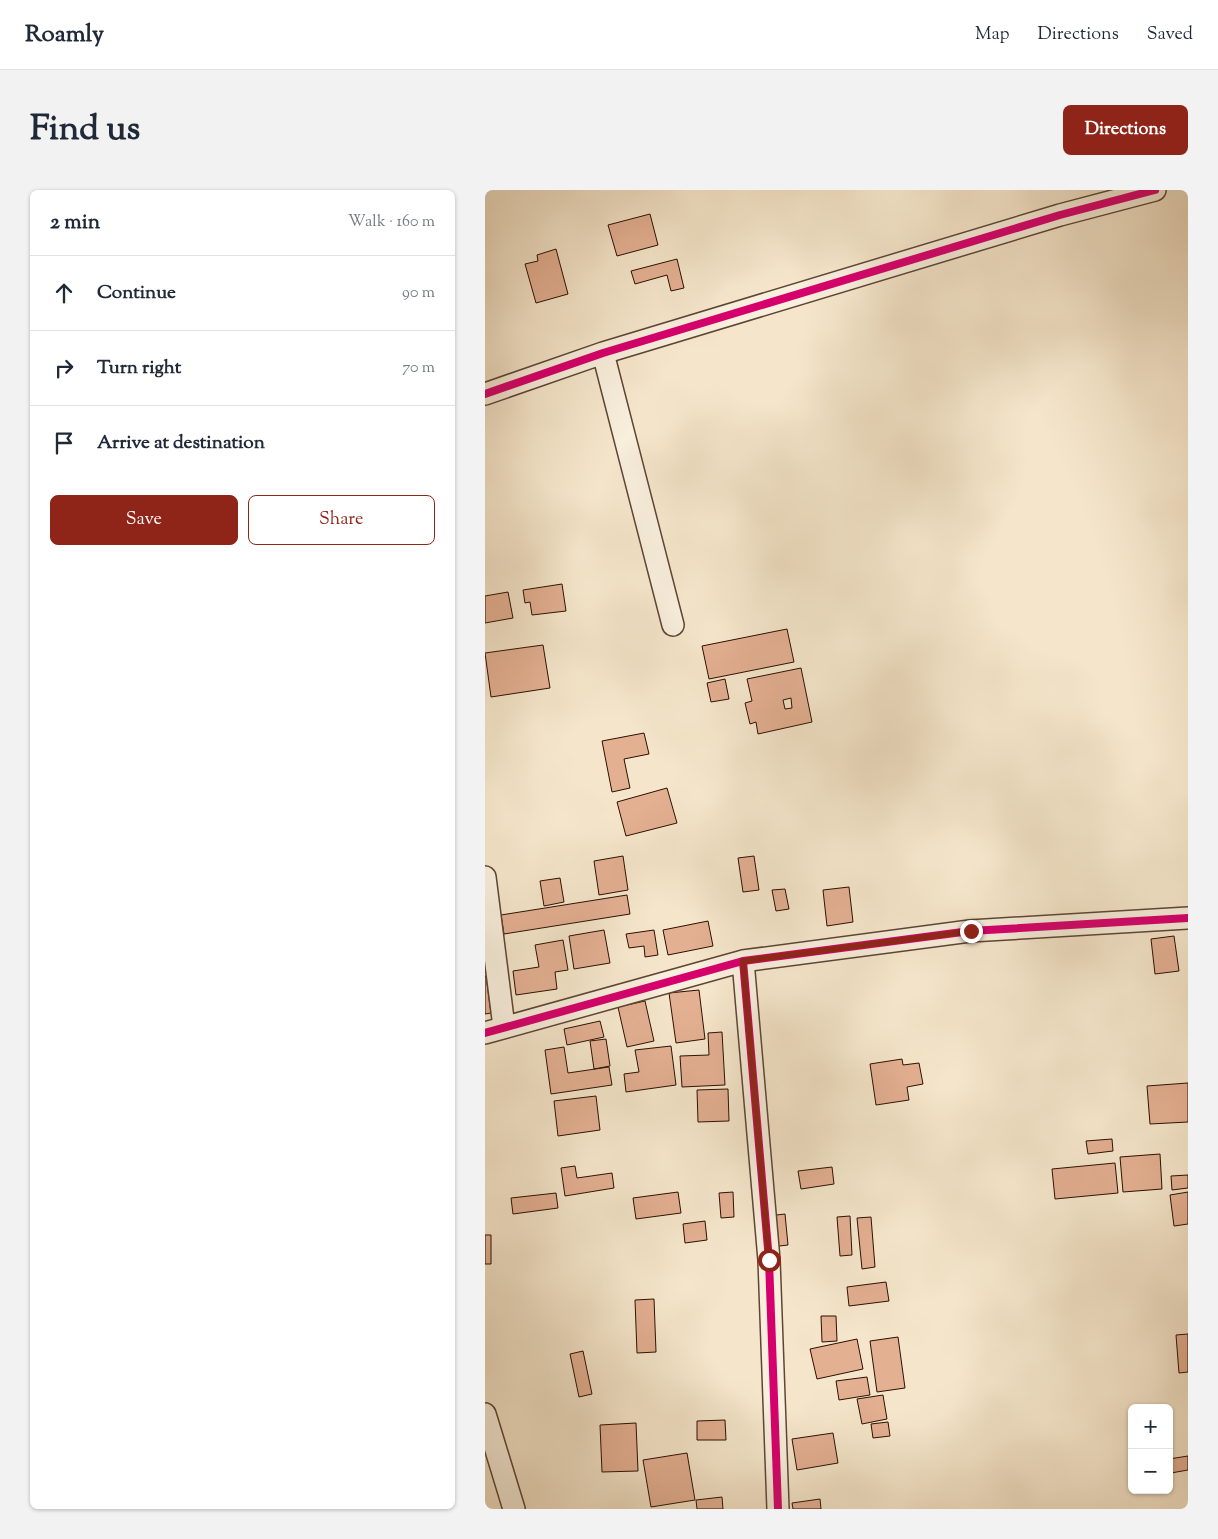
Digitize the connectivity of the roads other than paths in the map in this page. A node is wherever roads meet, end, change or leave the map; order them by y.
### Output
1 (1155, 190) edge
2 (603, 354) junction
3 (485, 394) edge
4 (673, 625) dead end
5 (485, 877) edge
6 (1188, 918) edge
7 (743, 961) junction
8 (495, 1030) edge
9 (485, 1414) edge
10 (513, 1509) edge
11 (779, 1509) edge

1 - 2 street
2 - 3 street
2 - 4 street
5 - 8 street
6 - 7 street
7 - 8 street
7 - 11 street
9 - 10 street

